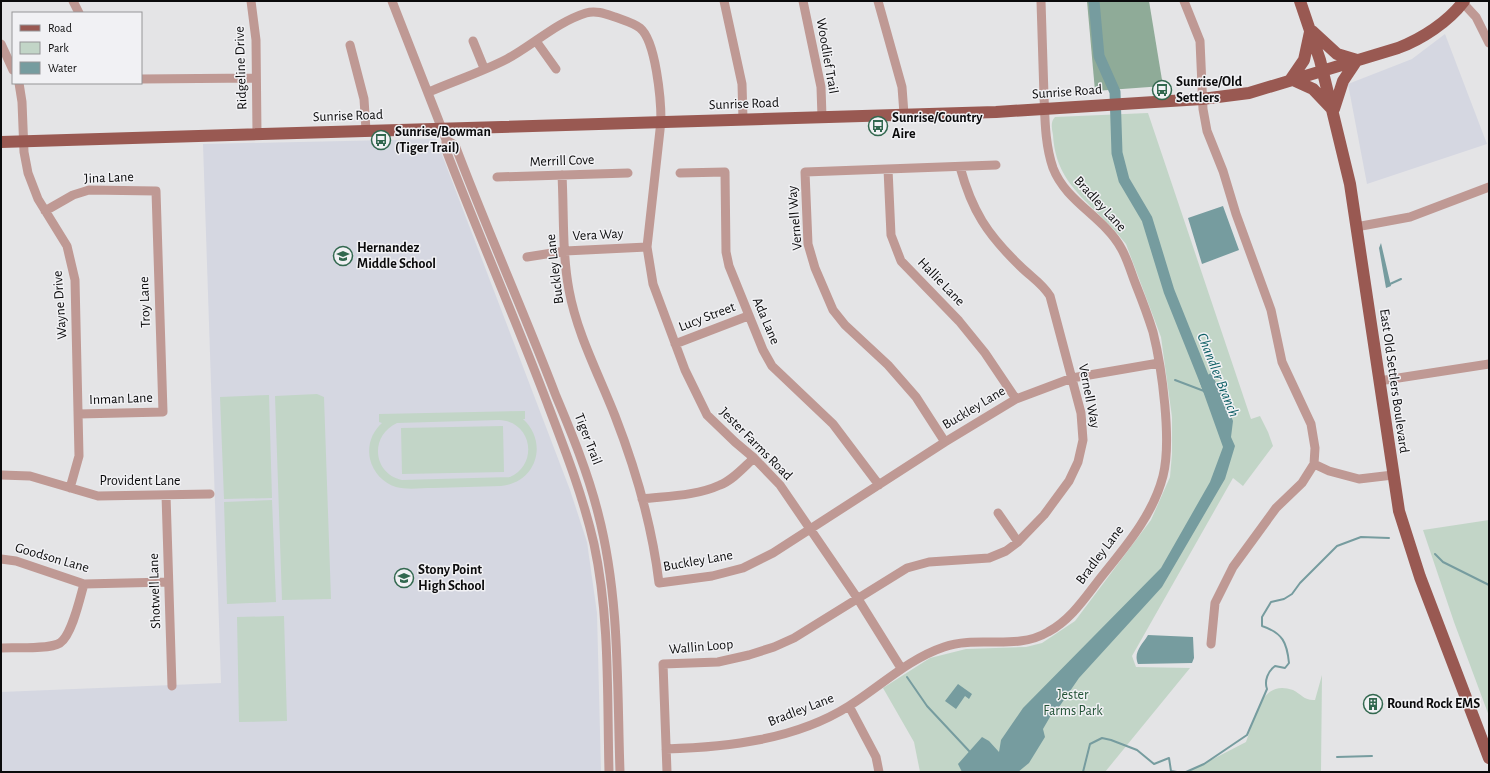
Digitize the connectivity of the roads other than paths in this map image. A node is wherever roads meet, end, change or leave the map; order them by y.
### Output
1 (73, 1) edge
2 (251, 1) edge
3 (392, 1) edge
4 (724, 1) edge
5 (803, 1) edge
6 (878, 1) edge
7 (1041, 1) edge
8 (1184, 1) edge
9 (1300, 1) edge
10 (1464, 2) edge
11 (78, 12) edge
12 (1310, 29) junction
13 (473, 41) dead end
14 (536, 41) junction
15 (1489, 43) edge
16 (1, 44) edge
17 (350, 45) dead end
18 (1357, 60) junction
19 (12, 68) edge
20 (484, 68) junction
21 (556, 69) dead end
22 (1323, 71) junction
23 (256, 78) junction
24 (142, 79) edge
25 (1291, 79) junction
26 (19, 84) edge
27 (429, 92) junction
28 (1202, 99) junction
29 (1044, 109) junction
30 (1334, 111) junction
31 (904, 114) junction
32 (822, 116) junction
33 (743, 119) junction
34 (661, 121) junction
35 (366, 130) junction
36 (257, 134) junction
37 (444, 134) junction
38 (23, 141) junction
39 (1, 142) edge
40 (996, 165) dead end
41 (960, 167) junction
42 (888, 169) junction
43 (628, 173) dead end
44 (680, 173) dead end
45 (562, 175) junction
46 (497, 177) dead end
47 (1489, 187) edge
48 (156, 191) joint
49 (45, 211) junction
50 (1356, 227) junction
51 (647, 247) junction
52 (565, 251) junction
53 (527, 256) dead end
54 (748, 316) junction
55 (675, 344) junction
56 (1159, 363) junction
57 (1489, 364) edge
58 (1072, 378) junction
59 (1379, 381) junction
60 (1016, 399) junction
61 (163, 412) joint
62 (80, 414) junction
63 (945, 442) junction
64 (754, 458) junction
65 (1314, 464) junction
66 (1, 475) edge
67 (1393, 475) junction
68 (879, 485) junction
69 (70, 488) junction
70 (210, 494) dead end
71 (166, 495) junction
72 (642, 499) junction
73 (998, 513) dead end
74 (811, 529) junction
75 (1018, 542) junction
76 (1, 559) edge
77 (168, 582) junction
78 (84, 584) junction
79 (858, 599) junction
80 (1211, 644) dead end
81 (1, 648) edge
82 (901, 668) junction
83 (172, 686) dead end
84 (849, 706) junction
85 (666, 749) junction
86 (1489, 758) edge
87 (609, 772) edge
88 (620, 772) edge
89 (667, 772) edge
90 (879, 772) edge

1 - 11 street
2 - 23 street, Ridgeline Drive
3 - 27 street
4 - 33 street
5 - 32 street, Woodlief Trail
6 - 31 street
7 - 29 street, Bradley Lane
8 - 28 street
9 - 12 main road, East Old Settlers Boulevard
10 - 15 street
10 - 18 main road, Sunrise Road
12 - 18 main road
12 - 22 main road, East Old Settlers Boulevard
12 - 25 main road
13 - 20 street
14 - 20 street, Jester Farms Road
14 - 21 street
14 - 34 street, Jester Farms Road
16 - 19 street
17 - 35 street
18 - 22 main road, Sunrise Road
18 - 30 main road
20 - 27 street, Jester Farms Road
22 - 25 main road, Sunrise Road
22 - 30 main road, East Old Settlers Boulevard
23 - 24 street
23 - 36 street, Ridgeline Drive
25 - 28 main road, Sunrise Road
25 - 30 main road
26 - 38 street, Wayne Drive
27 - 37 street
28 - 29 main road, Sunrise Road
28 - 65 street
29 - 31 main road, Sunrise Road
29 - 56 street, Bradley Lane
30 - 50 main road, East Old Settlers Boulevard
31 - 32 main road, Sunrise Road
32 - 33 main road, Sunrise Road
33 - 34 main road, Sunrise Road
34 - 37 main road, Sunrise Road
34 - 51 street, Jester Farms Road
35 - 36 main road, Sunrise Road
35 - 37 main road, Sunrise Road
36 - 38 main road, Sunrise Road
37 - 87 street, Tiger Trail
37 - 88 street, Tiger Trail
38 - 39 main road, Sunrise Road
38 - 49 street, Wayne Drive
40 - 41 street, Vernell Way
41 - 42 street, Vernell Way
41 - 58 street, Vernell Way
42 - 60 street, Hallie Lane
42 - 63 street, Vernell Way
43 - 45 street, Merrill Cove
44 - 54 street, Ada Lane
45 - 46 street, Merrill Cove
45 - 52 street, Buckley Lane
47 - 50 street
48 - 49 street, Jina Lane
48 - 61 street, Troy Lane
49 - 62 street, Wayne Drive
50 - 59 main road, East Old Settlers Boulevard
51 - 52 street, Vera Way
51 - 55 street, Jester Farms Road
52 - 53 street, Vera Way
52 - 72 street, Buckley Lane
54 - 55 street, Lucy Street
54 - 68 street, Ada Lane
55 - 64 street, Jester Farms Road
56 - 58 street, Buckley Lane
56 - 82 street, Bradley Lane
57 - 59 street
58 - 60 street, Buckley Lane
58 - 75 street, Vernell Way
59 - 67 main road, East Old Settlers Boulevard
60 - 63 street, Buckley Lane
61 - 62 street, Inman Lane
62 - 69 street, Wayne Drive
63 - 68 street, Buckley Lane
64 - 72 street
64 - 74 street, Jester Farms Road
65 - 67 street
65 - 80 street
66 - 69 street, Provident Lane
67 - 86 main road, East Old Settlers Boulevard
68 - 74 street, Buckley Lane
69 - 71 street, Provident Lane
70 - 71 street, Provident Lane
71 - 77 street, Shotwell Lane
72 - 74 street, Buckley Lane
73 - 75 street
74 - 79 street, Jester Farms Road
75 - 79 street, Vernell Way
76 - 78 street, Goodson Lane
77 - 78 street, Goodson Lane
77 - 83 street, Shotwell Lane
78 - 81 street
79 - 82 street, Jester Farms Road
79 - 85 street, Wallin Loop
82 - 84 street, Bradley Lane
84 - 85 street, Bradley Lane
84 - 90 street
85 - 89 street, Wallin Loop

